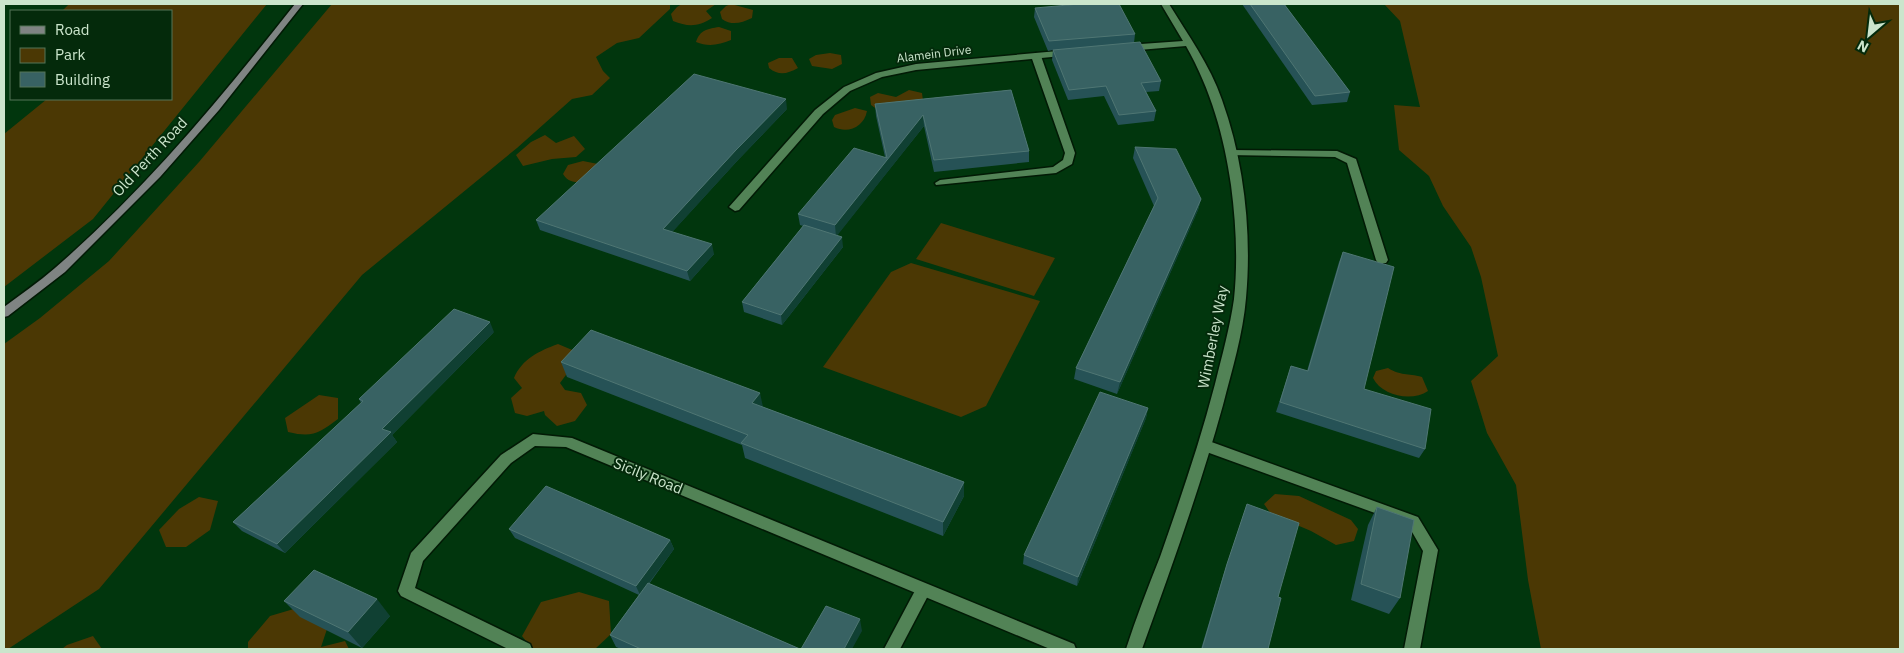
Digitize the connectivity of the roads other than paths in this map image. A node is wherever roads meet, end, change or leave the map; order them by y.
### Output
1 (299, 4) edge
2 (1165, 4) edge
3 (1189, 43) junction
4 (1113, 50) edge
5 (1084, 52) edge
6 (1036, 56) junction
7 (1232, 153) junction
8 (940, 183) dead end
9 (735, 207) dead end
10 (1382, 260) dead end
11 (4, 313) edge
12 (1206, 446) junction
13 (923, 590) junction
14 (524, 649) edge
15 (892, 649) edge
16 (1068, 649) edge
17 (1134, 649) edge
18 (1412, 649) edge

1 - 11 main road, Old Perth Road
2 - 3 street, Wimberley Way
3 - 4 street
3 - 7 street, Wimberley Way
5 - 6 street, Alamein Drive
6 - 8 street
6 - 9 street, Alamein Drive
7 - 10 street
7 - 12 street, Wimberley Way
12 - 17 street, Wimberley Way
12 - 18 street
13 - 14 street, Sicily Road
13 - 15 street
13 - 16 street, Sicily Road

